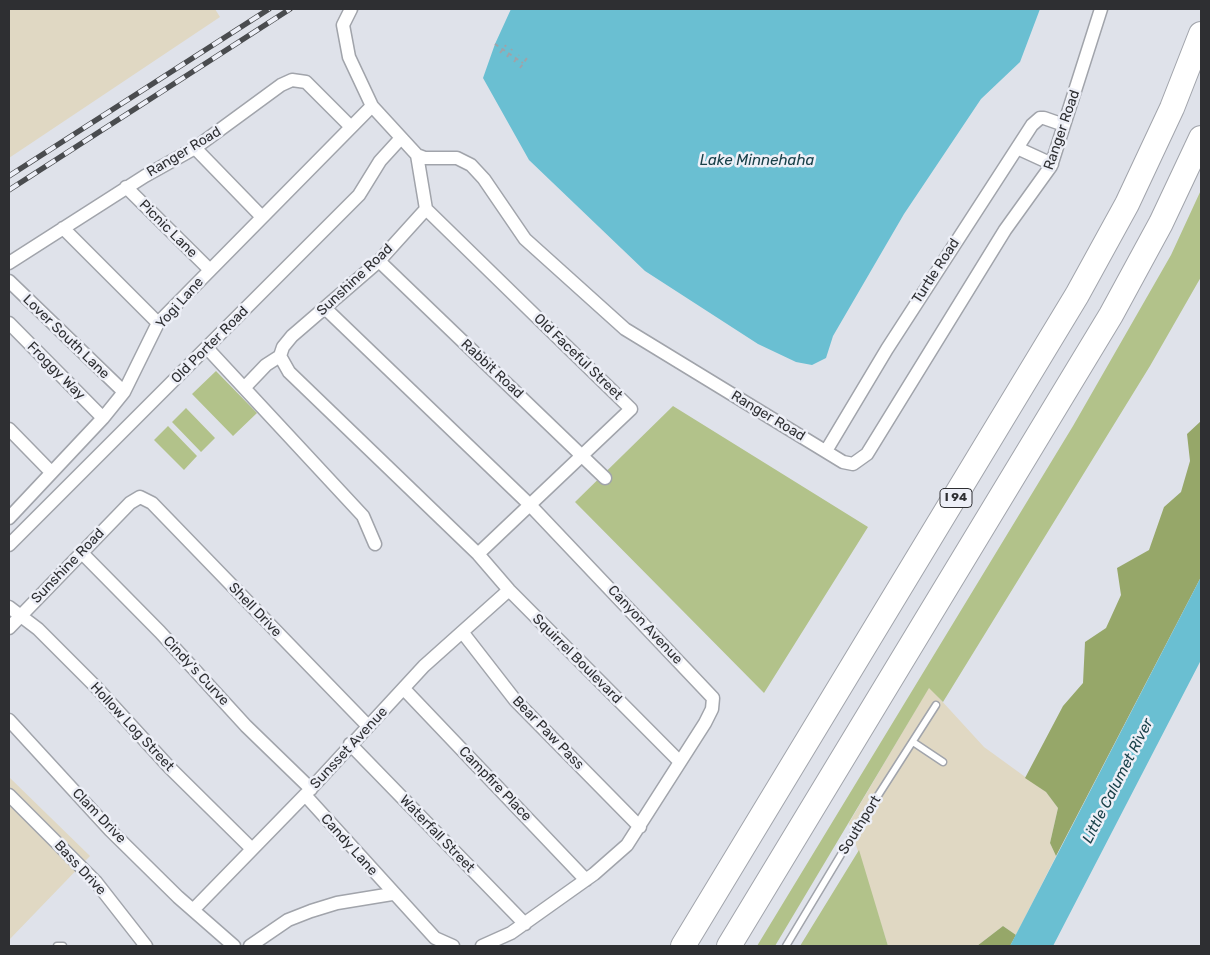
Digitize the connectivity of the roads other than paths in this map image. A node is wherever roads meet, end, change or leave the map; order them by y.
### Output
1 (351, 9) edge
2 (1100, 9) edge
3 (1201, 34) edge
4 (372, 106) junction
5 (1064, 125) junction
6 (350, 126) junction
7 (401, 138) junction
8 (1201, 138) edge
9 (195, 148) junction
10 (1017, 148) junction
11 (417, 155) junction
12 (1052, 164) junction
13 (126, 187) junction
14 (426, 209) junction
15 (262, 217) junction
16 (63, 228) junction
17 (378, 261) junction
18 (9, 263) edge
19 (210, 270) junction
20 (9, 281) edge
21 (326, 309) junction
22 (9, 323) edge
23 (158, 323) junction
24 (207, 348) junction
25 (280, 356) junction
26 (245, 387) junction
27 (124, 392) junction
28 (103, 418) junction
29 (9, 429) edge
30 (826, 451) junction
31 (582, 453) junction
32 (51, 472) junction
33 (605, 478) dead end
34 (140, 497) joint
35 (529, 504) junction
36 (9, 518) edge
37 (375, 544) dead end
38 (9, 545) edge
39 (81, 552) junction
40 (478, 554) junction
41 (509, 590) junction
42 (9, 607) edge
43 (20, 616) junction
44 (9, 628) edge
45 (463, 633) junction
46 (404, 689) junction
47 (936, 706) dead end
48 (9, 720) edge
49 (368, 726) junction
50 (913, 742) junction
51 (350, 744) junction
52 (679, 761) junction
53 (943, 762) dead end
54 (308, 792) junction
55 (9, 795) edge
56 (640, 827) junction
57 (252, 849) junction
58 (586, 880) junction
59 (392, 894) junction
60 (193, 910) junction
61 (524, 924) junction
62 (57, 946) edge
63 (63, 946) edge
64 (146, 946) edge
65 (234, 946) edge
66 (250, 946) edge
67 (453, 946) edge
68 (482, 946) edge
69 (683, 946) edge
70 (729, 946) edge
71 (786, 946) edge

1 - 4 street
2 - 5 street, Ranger Road
3 - 69 highway, I 94
4 - 6 street, Yogi Lane
4 - 7 street
5 - 10 street, Turtle Road
5 - 12 street, Ranger Road
6 - 9 street, Ranger Road
6 - 15 street, Yogi Lane
7 - 11 street
7 - 24 street, Old Porter Road
8 - 70 highway, I 94
9 - 13 street, Ranger Road
9 - 15 street
10 - 12 street
10 - 30 street, Turtle Road
11 - 14 street
11 - 30 street, Ranger Road
12 - 30 street, Ranger Road
13 - 16 street, Ranger Road
13 - 19 street, Picnic Lane
14 - 17 street, Sunshine Road
14 - 31 street, Old Faceful Street
15 - 19 street, Yogi Lane
16 - 18 street, Ranger Road
16 - 23 street
17 - 21 street, Sunshine Road
17 - 31 street, Rabbit Road
19 - 23 street, Yogi Lane
20 - 27 street, Lover South Lane
21 - 25 street, Sunshine Road
21 - 35 street, Canyon Avenue
22 - 28 street, Froggy Way
23 - 27 street, Yogi Lane
24 - 26 street
24 - 38 street, Old Porter Road
25 - 26 street, Sunshine Road
25 - 40 street
26 - 37 street
27 - 28 street, Yogi Lane
28 - 32 street, Yogi Lane
29 - 32 street
31 - 33 street, Rabbit Road
31 - 35 street, Old Faceful Street
32 - 36 street, Yogi Lane
34 - 39 street, Sunshine Road
34 - 49 street, Shell Drive
35 - 40 street, Old Faceful Street
35 - 52 street, Canyon Avenue
39 - 43 street, Sunshine Road
39 - 54 street, Cindy's Curve
40 - 41 street, Squirrel Boulevard
41 - 45 street, Sunsset Avenue
41 - 52 street, Squirrel Boulevard
42 - 43 street, Hollow Log Street
43 - 44 street
43 - 57 street, Hollow Log Street
45 - 46 street, Sunsset Avenue
45 - 56 street, Bear Paw Pass
46 - 49 street, Sunsset Avenue
46 - 58 street, Campfire Place
47 - 50 lane, Southport
48 - 60 street, Clam Drive
49 - 51 street, Sunsset Avenue
50 - 53 lane
50 - 71 lane, Southport
51 - 54 street, Sunsset Avenue
51 - 61 street, Waterfall Street
52 - 56 street, Canyon Avenue
54 - 57 street, Sunsset Avenue
54 - 59 street, Candy Lane
55 - 64 street, Bass Drive
56 - 58 street, Canyon Avenue
57 - 60 street, Sunsset Avenue
58 - 61 street, Canyon Avenue
59 - 66 street
59 - 67 street
60 - 65 street
61 - 68 street, Canyon Avenue
62 - 63 lane

